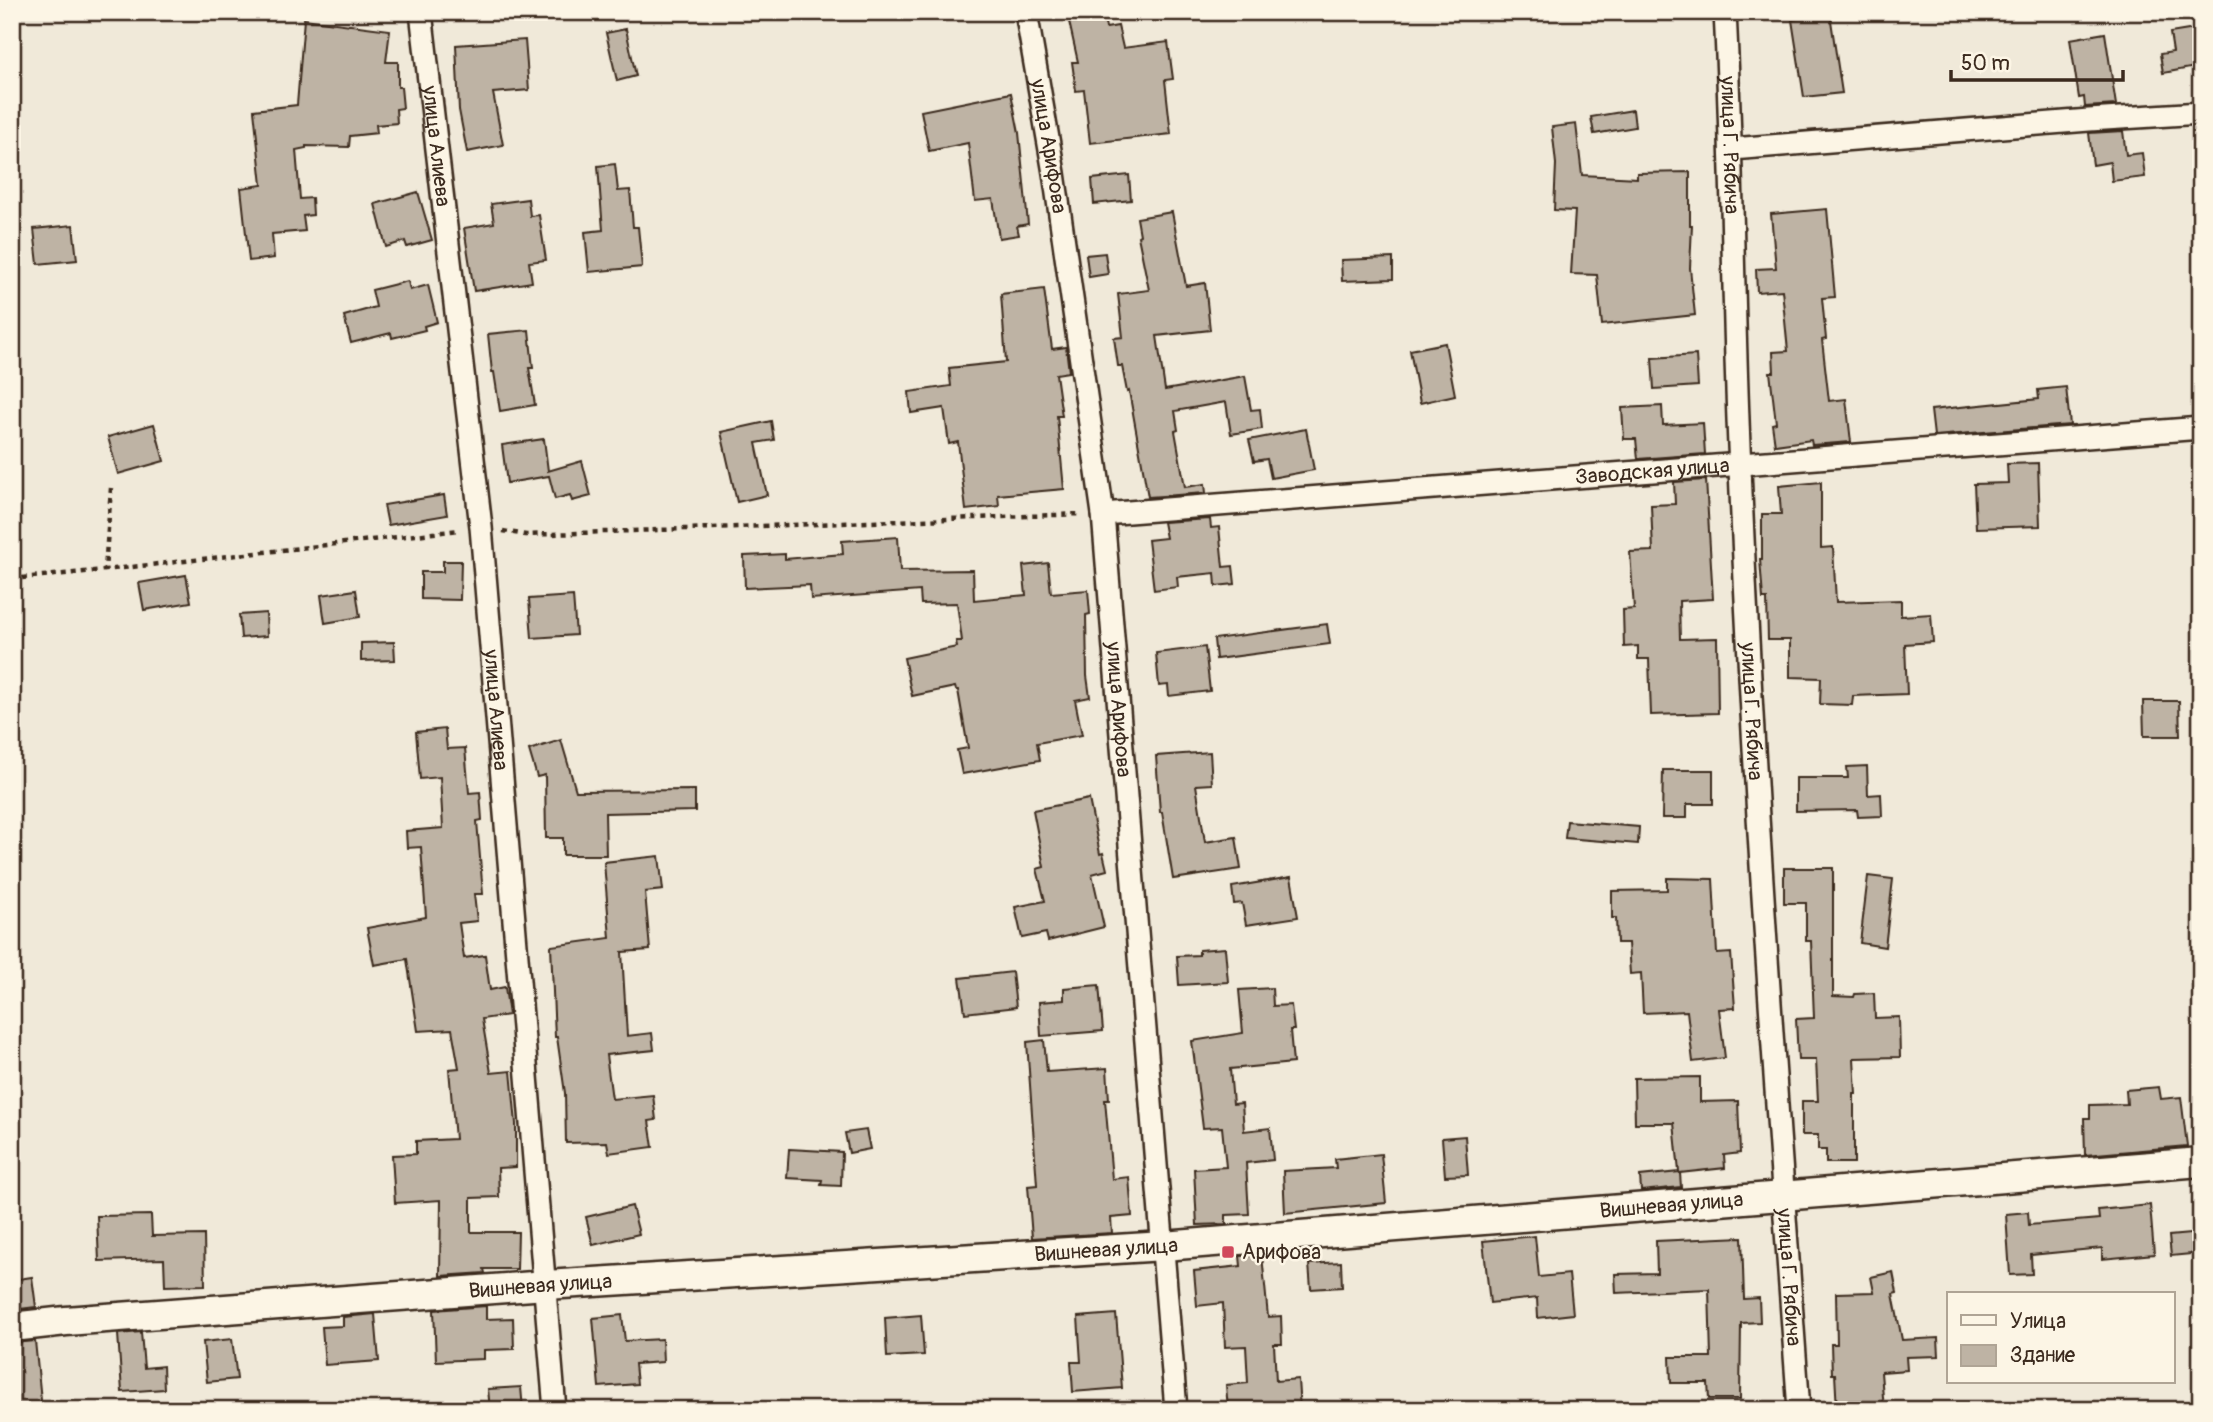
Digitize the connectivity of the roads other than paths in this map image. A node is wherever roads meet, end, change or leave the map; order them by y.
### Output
1 (421, 12) edge
2 (1026, 12) edge
3 (1726, 12) edge
4 (2201, 113) edge
5 (1732, 149) junction
6 (2201, 428) edge
7 (1740, 465) junction
8 (1103, 514) junction
9 (2201, 1162) edge
10 (1783, 1195) junction
11 (1164, 1245) junction
12 (546, 1285) junction
13 (12, 1327) edge
14 (555, 1410) edge
15 (1176, 1410) edge
16 (1799, 1410) edge

1 - 12 street, улица Алиева
2 - 8 street, улица Арифова
3 - 5 street, улица Г. Рябича
4 - 5 street
5 - 7 street, улица Г. Рябича
6 - 7 street, Заводская улица
7 - 8 street, Заводская улица
7 - 10 street, улица Г. Рябича
8 - 11 street, улица Арифова
9 - 10 street, Вишневая улица
10 - 11 street, Вишневая улица
10 - 16 street, улица Г. Рябича
11 - 12 street, Вишневая улица
11 - 15 street, улица Арифова
12 - 13 street, Вишневая улица
12 - 14 street, улица Алиева

